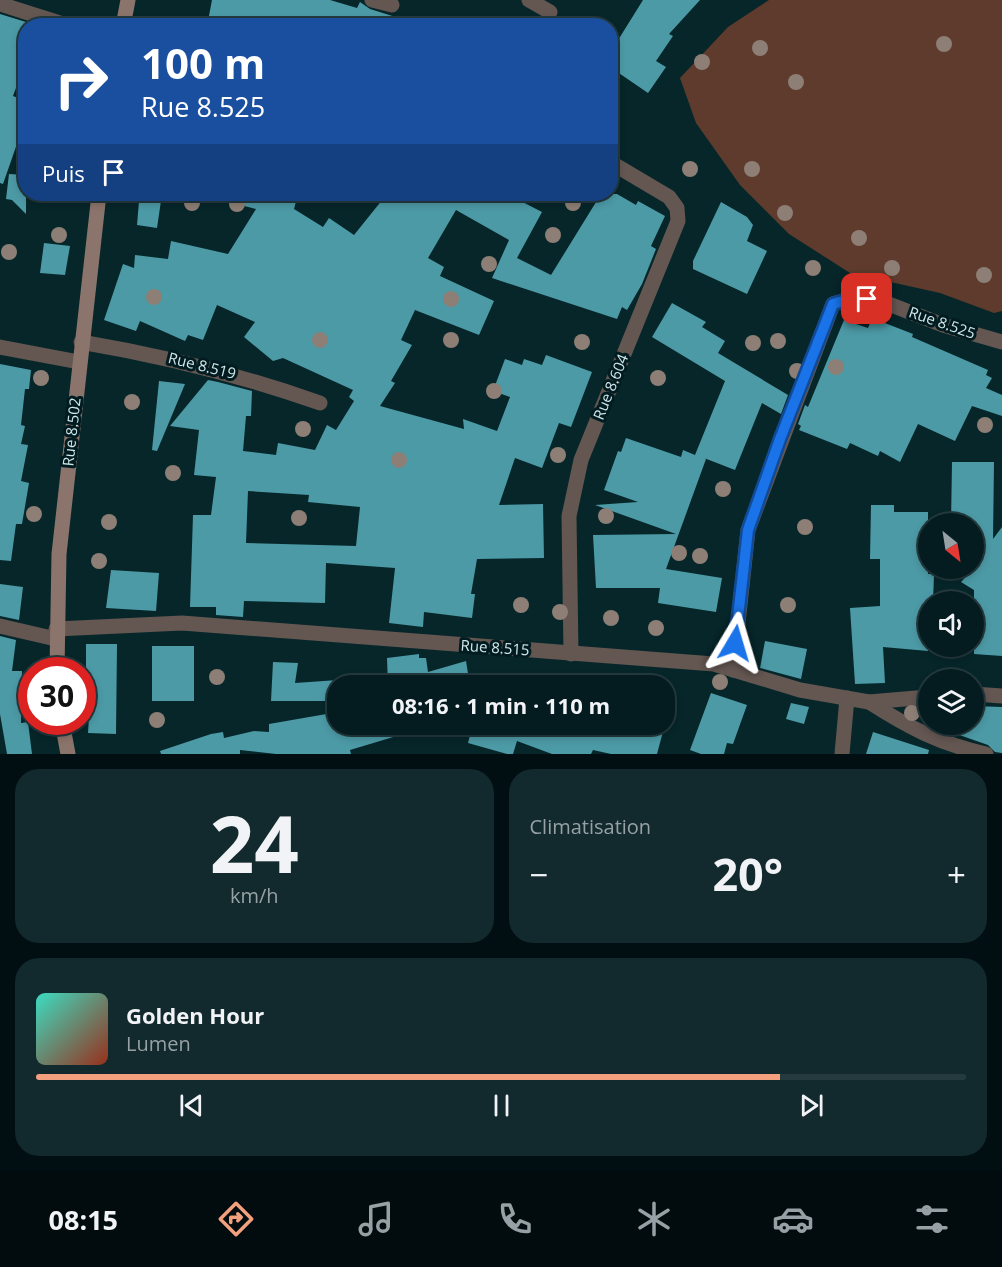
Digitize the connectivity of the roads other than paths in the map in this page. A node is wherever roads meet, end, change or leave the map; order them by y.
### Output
1 (128, 0) edge
2 (372, 0) edge
3 (529, 0) edge
4 (0, 4) edge
5 (392, 5) dead end
6 (550, 12) dead end
7 (44, 18) edge
8 (125, 18) edge
9 (618, 167) edge
10 (98, 201) edge
11 (81, 342) junction
12 (1002, 342) edge
13 (0, 347) edge
14 (79, 362) junction
15 (320, 403) dead end
16 (0, 626) edge
17 (56, 634) junction
18 (571, 654) junction
19 (57, 657) edge
20 (733, 670) junction
21 (984, 695) edge
22 (1002, 696) edge
23 (847, 698) junction
24 (918, 698) edge
25 (869, 702) junction
26 (64, 735) edge
27 (68, 754) edge
28 (842, 754) edge
29 (986, 754) edge

1 - 8 main road
2 - 5 street
3 - 6 street
4 - 7 street
9 - 18 street, Rue 8.604
10 - 11 main road, Rue 8.502
11 - 14 main road, Rue 8.502
11 - 15 street, Rue 8.519
12 - 20 street, Rue 8.525
13 - 14 street
14 - 17 main road, Rue 8.502
16 - 17 street, Rue 8.515
17 - 18 street, Rue 8.515
17 - 19 main road, Rue 8.502
18 - 20 street, Rue 8.515
20 - 23 street, Rue 8.515
21 - 22 street
23 - 25 street, Rue 8.515
23 - 28 street
24 - 25 street, Rue 8.515
25 - 29 street
26 - 27 main road

